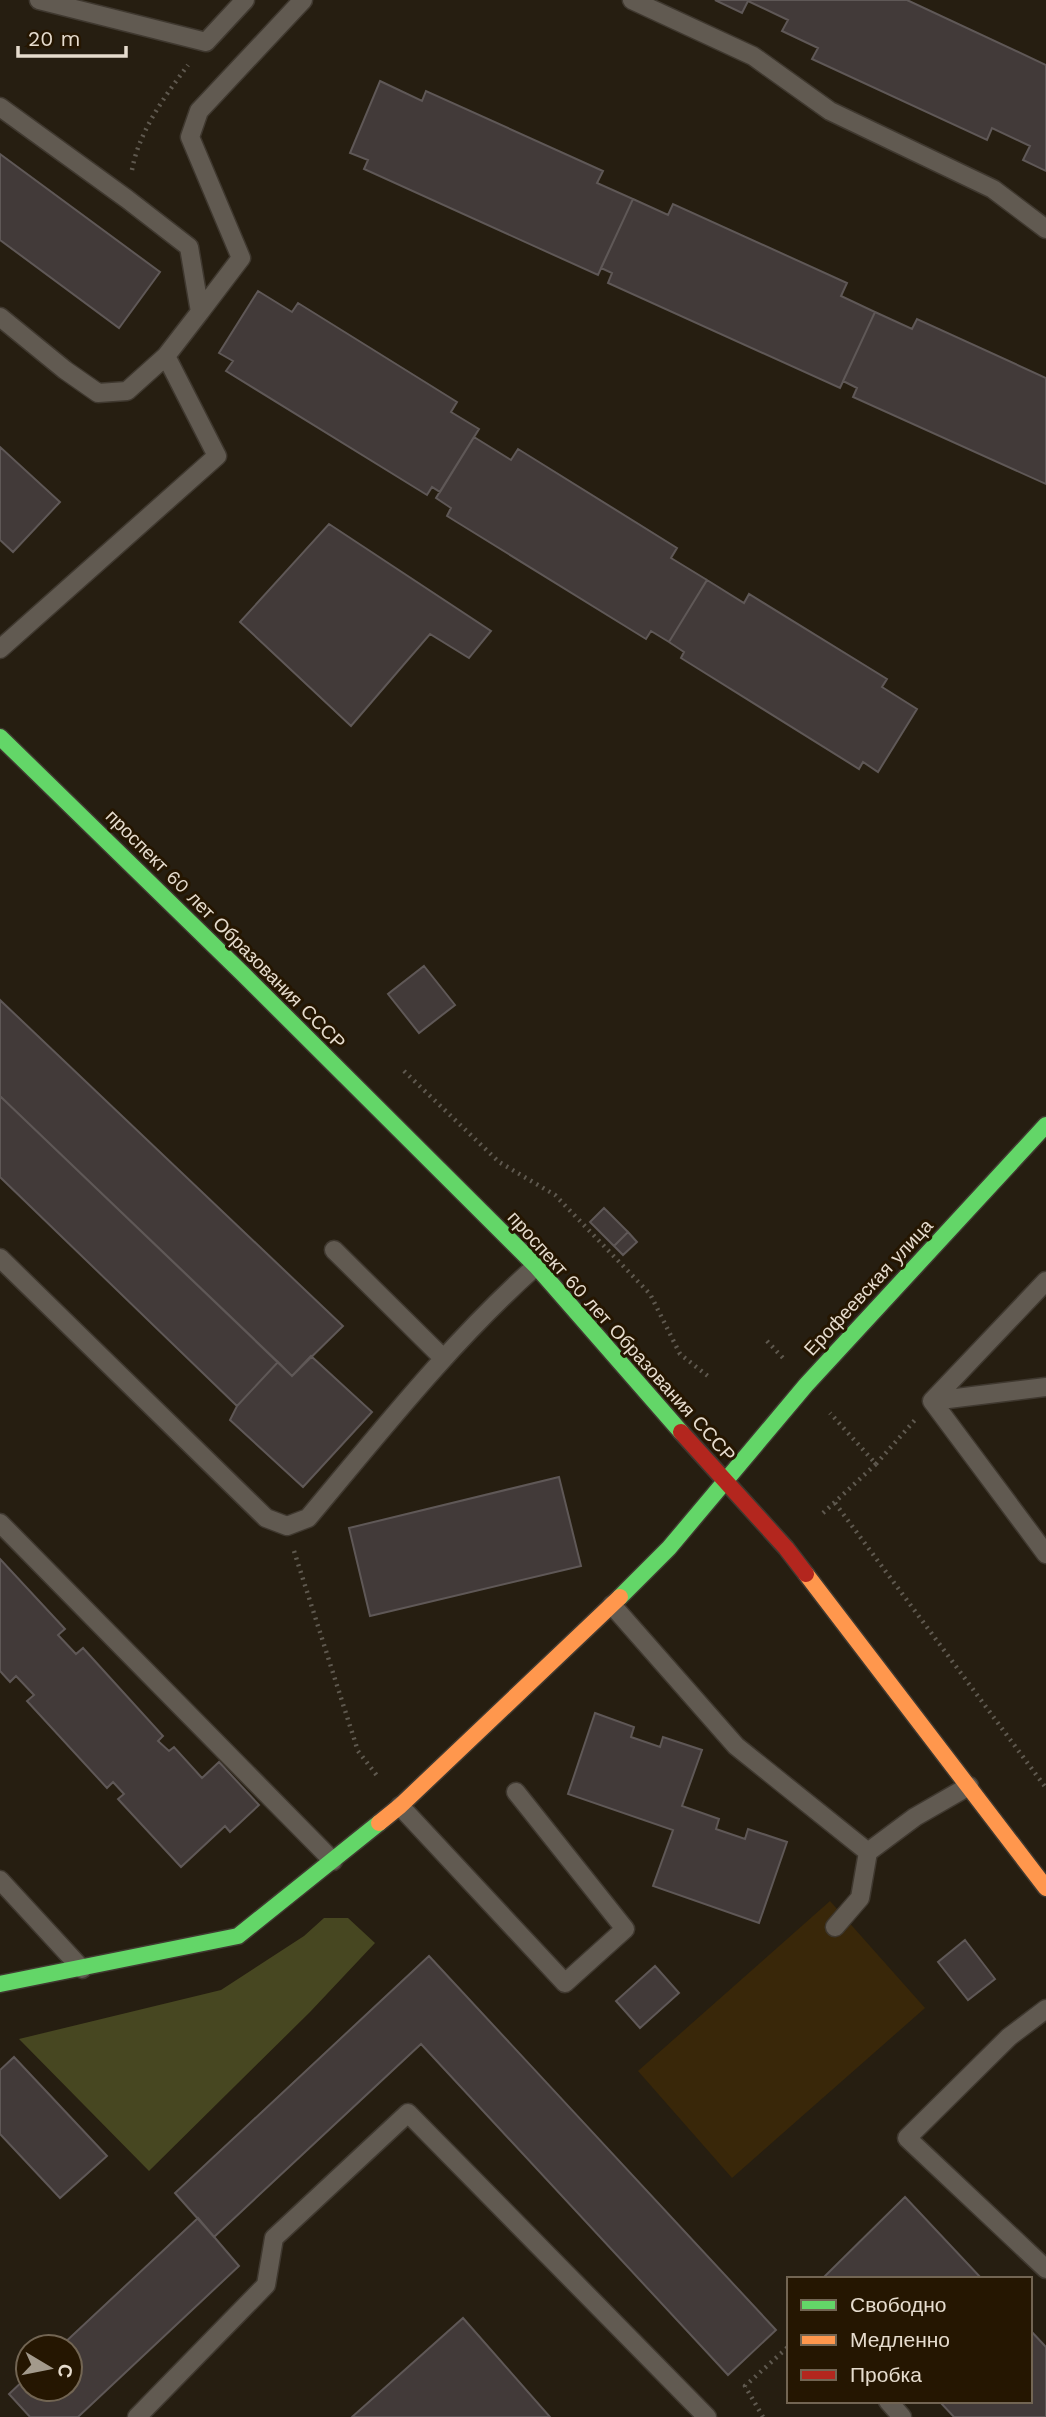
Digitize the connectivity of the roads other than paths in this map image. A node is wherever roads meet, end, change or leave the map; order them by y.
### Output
1 (39, 0) edge
2 (245, 0) edge
3 (303, 0) edge
4 (632, 0) edge
5 (0, 107) edge
6 (1046, 229) edge
7 (200, 312) junction
8 (0, 317) edge
9 (166, 355) junction
10 (0, 649) edge
11 (0, 737) edge
12 (1046, 1125) edge
13 (334, 1250) dead end
14 (0, 1258) edge
15 (536, 1266) junction
16 (1046, 1281) edge
17 (443, 1358) junction
18 (1046, 1387) edge
19 (932, 1401) junction
20 (725, 1483) junction
21 (0, 1522) edge
22 (1046, 1554) edge
23 (612, 1605) junction
24 (969, 1786) junction
25 (516, 1792) dead end
26 (400, 1806) junction
27 (868, 1852) junction
28 (333, 1861) junction
29 (0, 1880) edge
30 (1046, 1888) edge
31 (835, 1927) dead end
32 (82, 1969) junction
33 (0, 1984) edge
34 (1046, 2009) edge
35 (1046, 2269) edge
36 (890, 2403) edge
37 (137, 2417) edge
38 (707, 2417) edge
39 (902, 2417) edge

1 - 2 lane
3 - 7 lane
4 - 6 lane
5 - 7 lane
7 - 9 lane
8 - 9 lane
9 - 10 lane
11 - 15 main road, проспект 60 лет Образования СССР
12 - 20 main road, Ерофеевская улица
13 - 17 lane
14 - 17 lane
15 - 17 lane
15 - 20 main road, проспект 60 лет Образования СССР
16 - 19 lane
18 - 19 lane
19 - 22 lane
20 - 23 main road, Ерофеевская улица
20 - 24 main road, проспект 60 лет Образования СССР
21 - 28 lane
23 - 26 main road, Ерофеевская улица
23 - 27 lane
24 - 27 lane
24 - 30 main road, проспект 60 лет Образования СССР
25 - 26 lane
26 - 28 main road, Ерофеевская улица
27 - 31 lane
28 - 32 main road, Ерофеевская улица
29 - 32 lane
32 - 33 main road, Ерофеевская улица
34 - 35 lane
36 - 39 lane
37 - 38 lane

